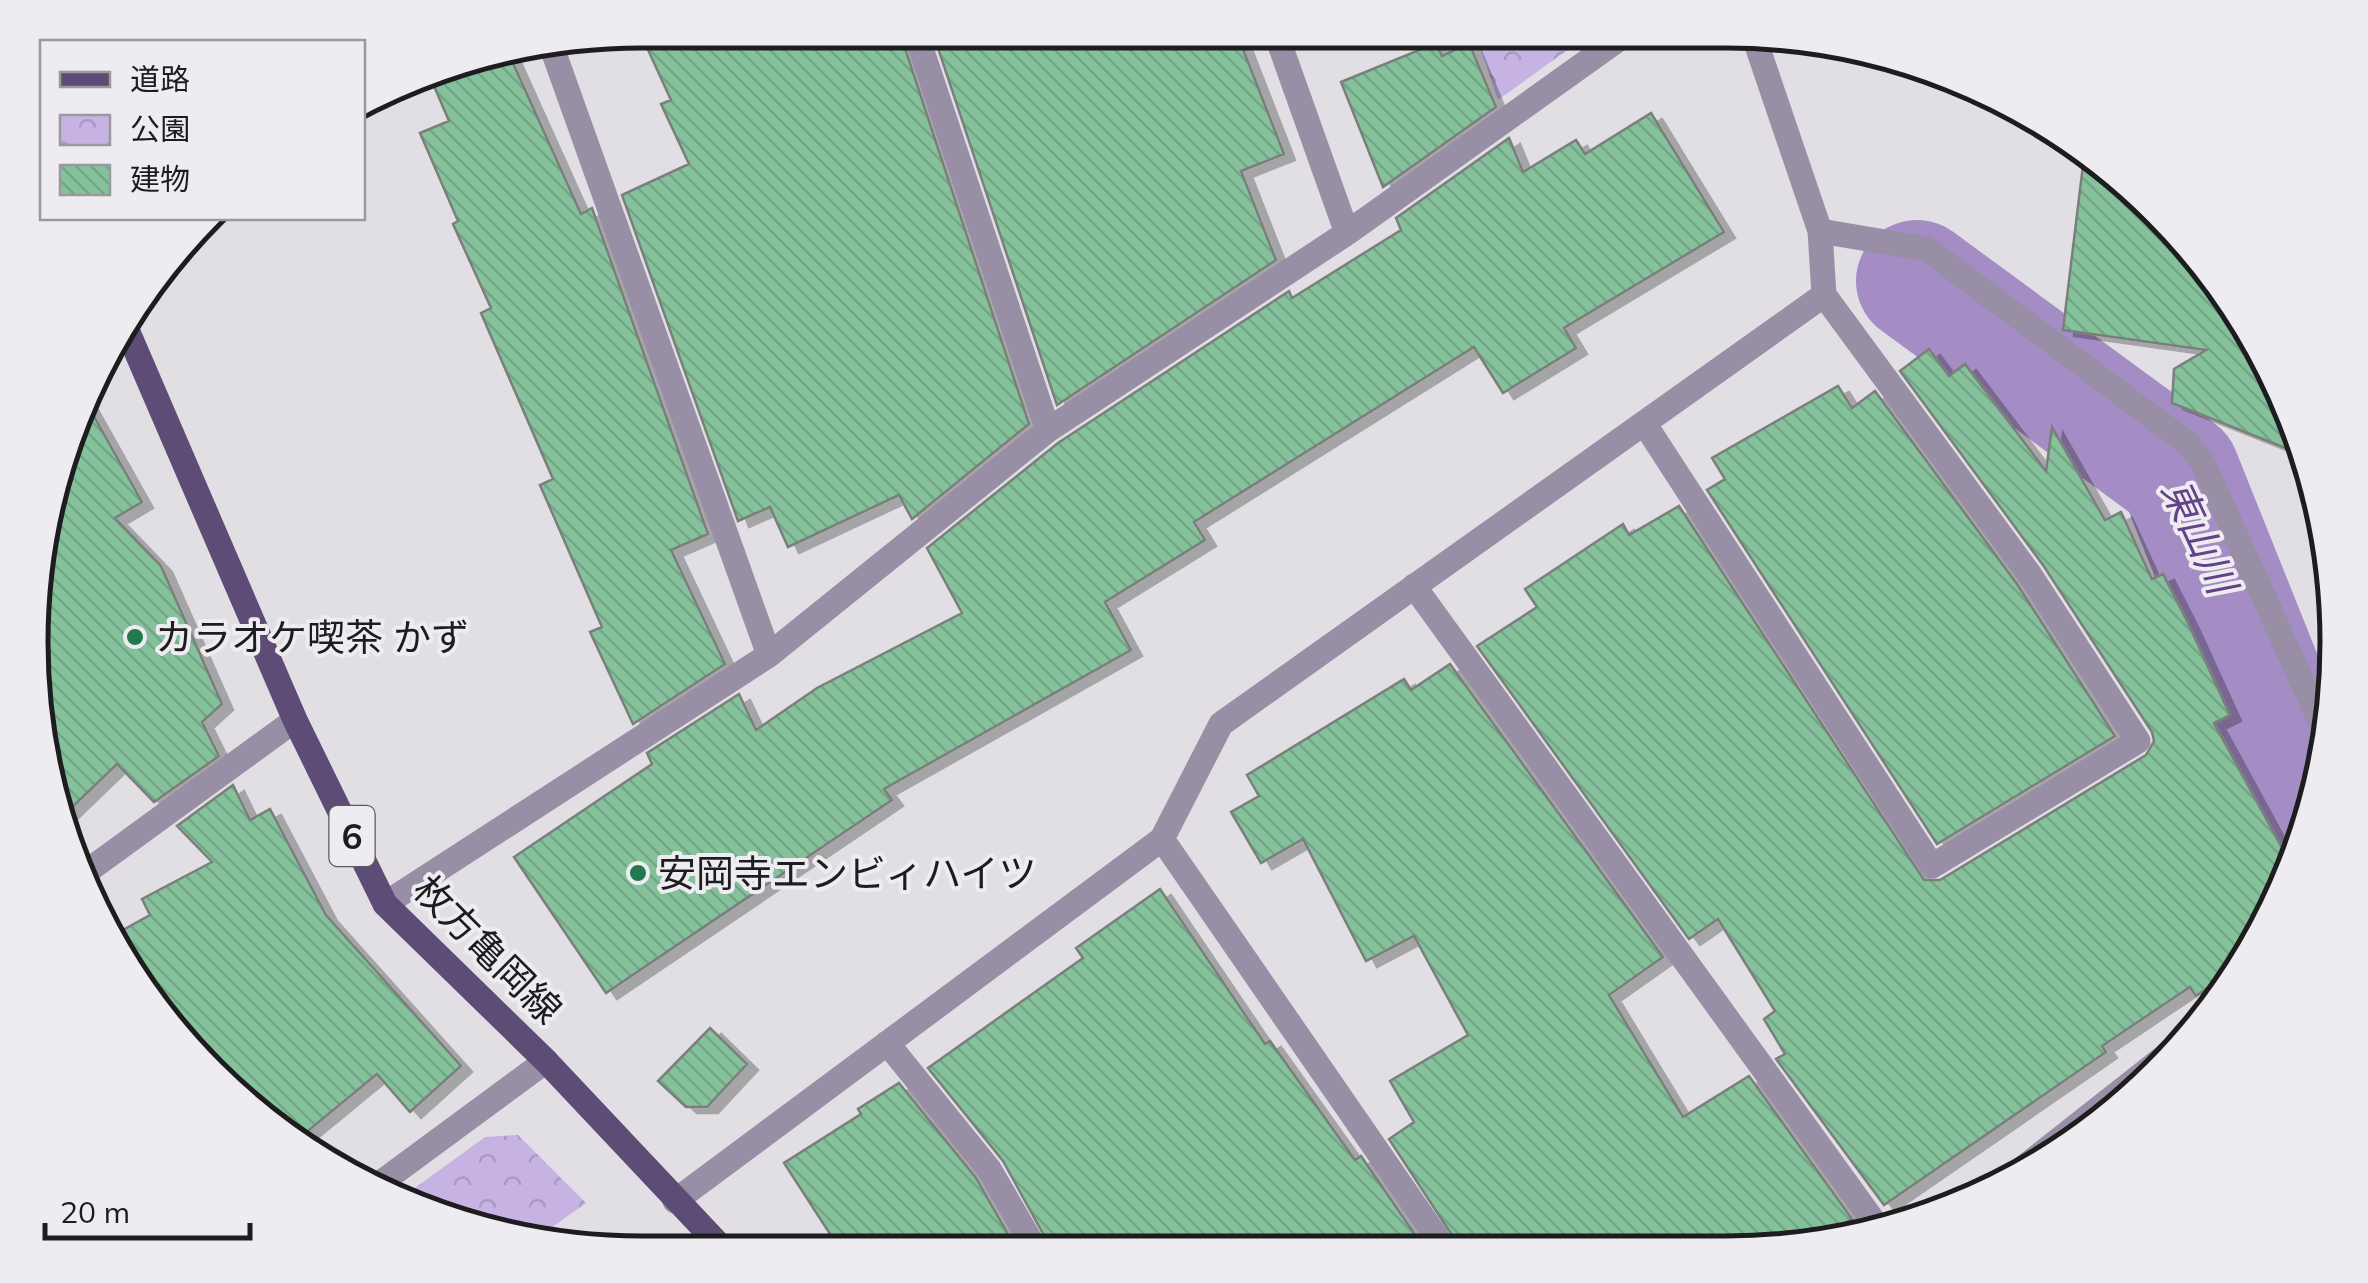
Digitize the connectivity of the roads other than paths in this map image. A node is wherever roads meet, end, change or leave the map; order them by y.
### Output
1 (921, 48) edge
2 (1282, 48) edge
3 (1606, 48) edge
4 (1758, 49) edge
5 (554, 55) edge
6 (1820, 231) junction
7 (1347, 233) junction
8 (1824, 295) junction
9 (131, 338) edge
10 (1644, 424) junction
11 (1048, 430) junction
12 (1414, 586) junction
13 (769, 654) junction
14 (2315, 715) edge
15 (295, 720) junction
16 (1162, 839) junction
17 (92, 867) edge
18 (385, 904) junction
19 (887, 1043) junction
20 (546, 1061) junction
21 (387, 1178) edge
22 (675, 1201) junction
23 (1871, 1217) edge
24 (710, 1236) edge
25 (1028, 1236) edge
26 (1437, 1236) edge

1 - 11 street
2 - 7 street
3 - 7 street
4 - 6 street
5 - 13 street
6 - 8 street
6 - 14 street
7 - 11 street
8 - 10 street
8 - 10 street
9 - 15 main road, 枚方亀岡線 / 6
10 - 12 street
11 - 13 street
12 - 16 street
12 - 23 street
13 - 18 street
15 - 17 street
15 - 18 main road, 枚方亀岡線 / 6
16 - 19 street
16 - 26 street
18 - 20 main road, 枚方亀岡線 / 6
19 - 22 street
19 - 25 street
20 - 21 street
20 - 22 main road, 枚方亀岡線 / 6
22 - 24 main road, 枚方亀岡線 / 6

